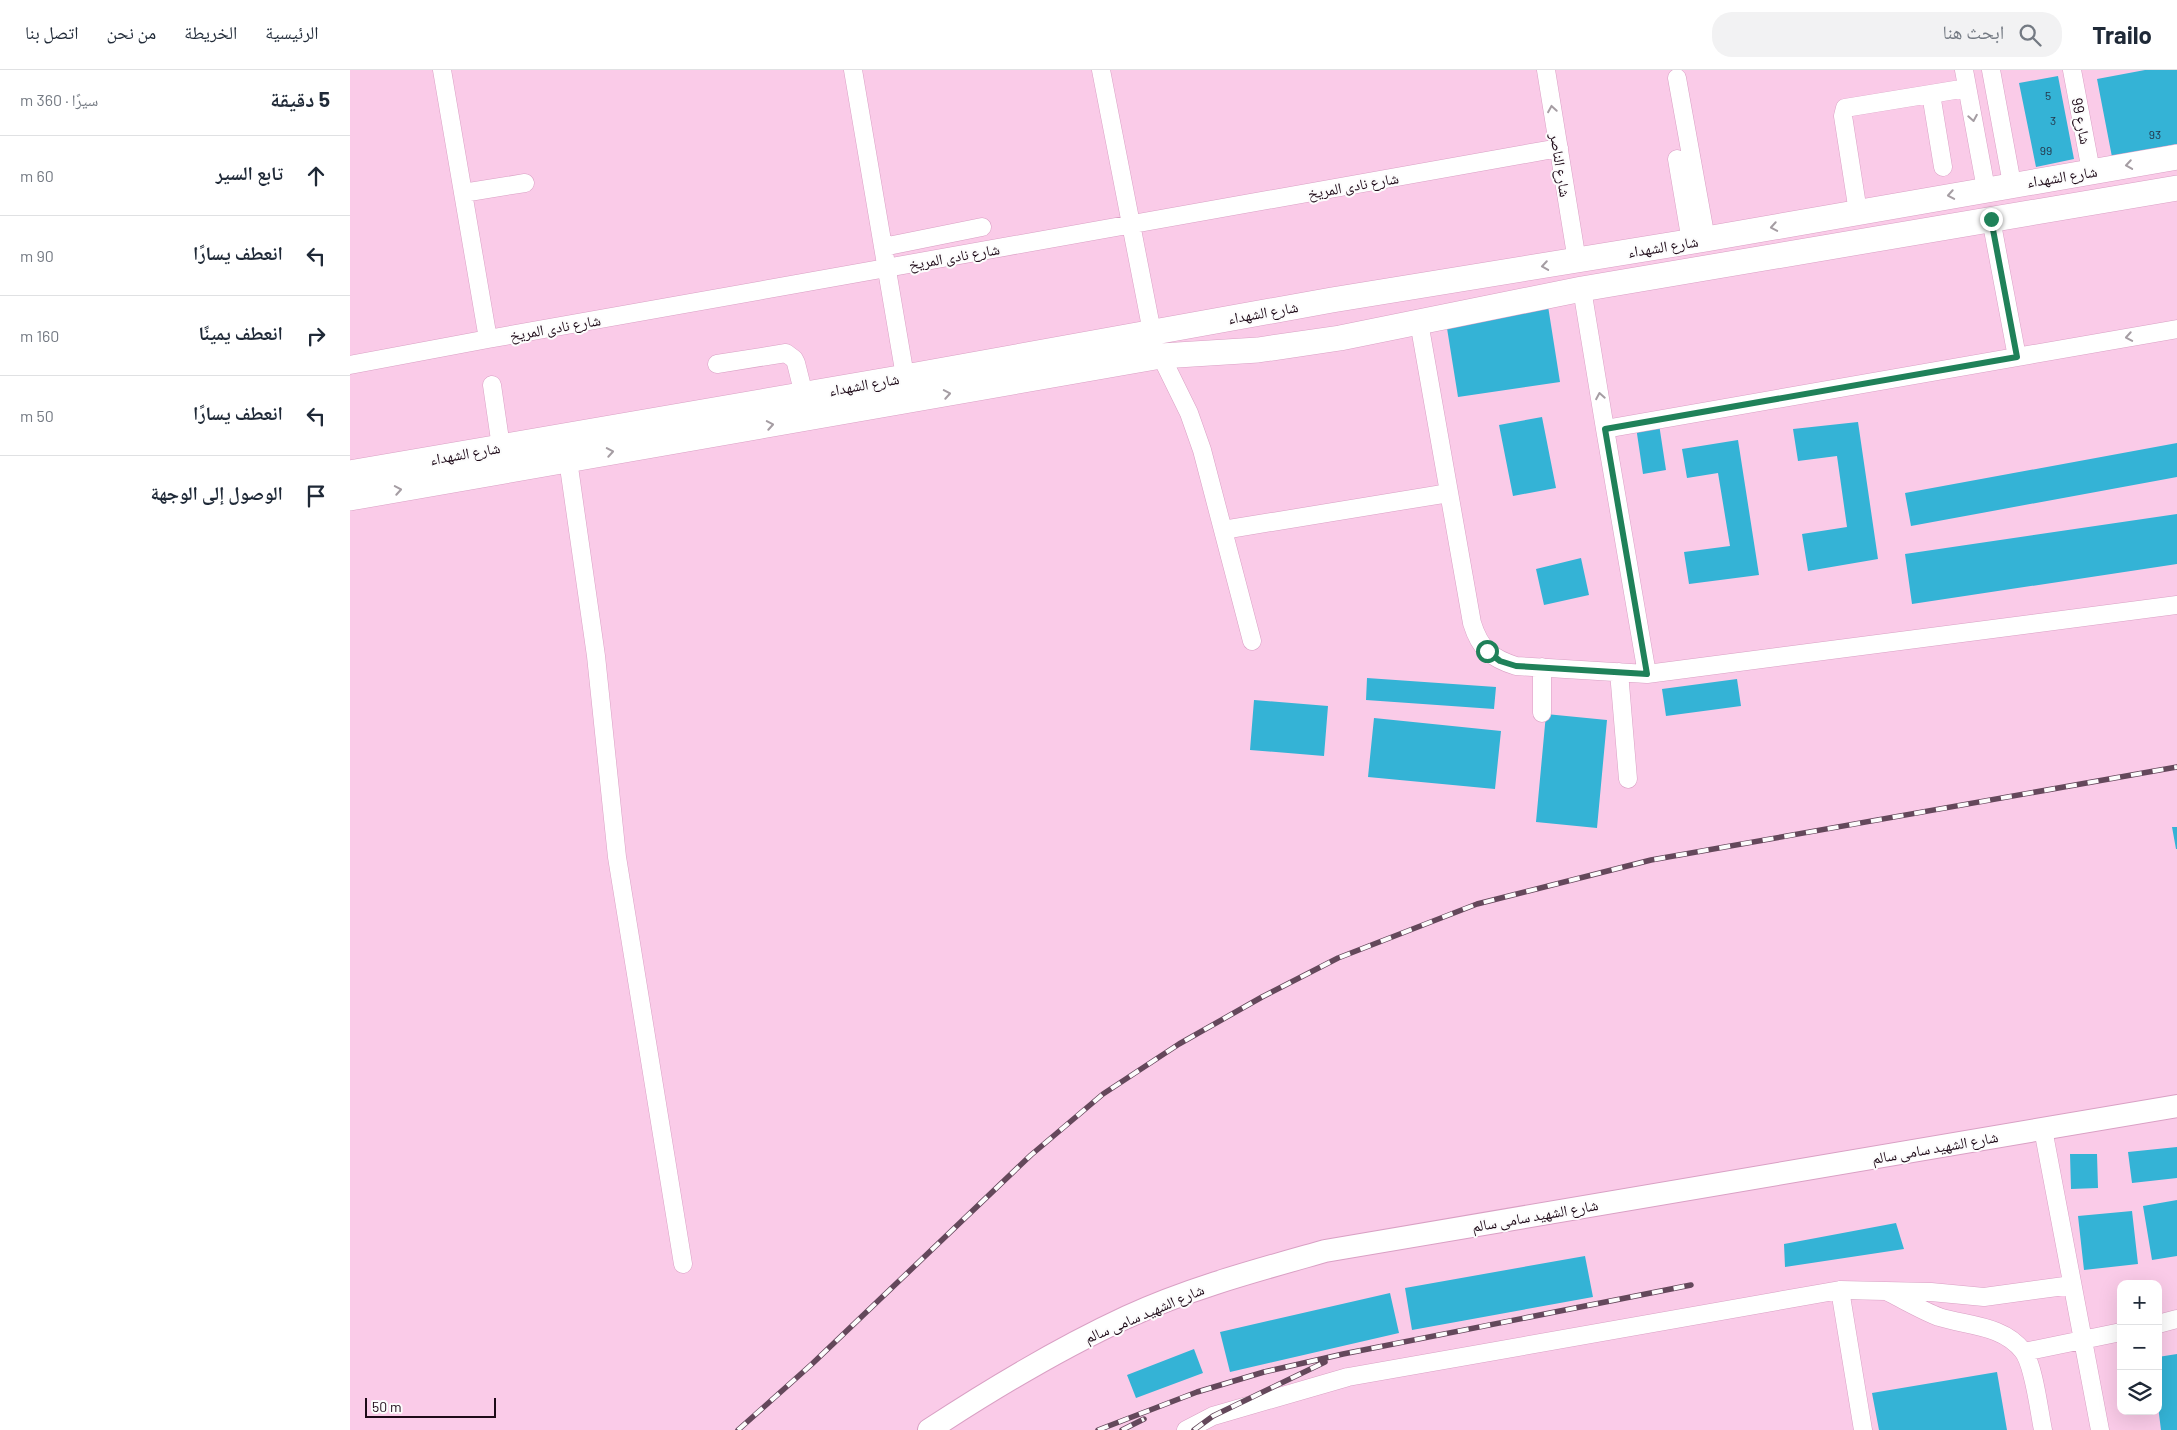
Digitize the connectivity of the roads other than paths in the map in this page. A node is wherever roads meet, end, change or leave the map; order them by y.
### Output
1 (442, 70) edge
2 (852, 70) edge
3 (1100, 70) edge
4 (1546, 70) edge
5 (1964, 70) edge
6 (1991, 70) edge
7 (2072, 70) edge
8 (1677, 78) dead end
9 (1968, 88) junction
10 (1930, 94) junction
11 (1559, 148) junction
12 (2177, 157) edge
13 (1676, 159) dead end
14 (1943, 167) dead end
15 (2091, 171) junction
16 (525, 183) dead end
17 (2012, 184) junction
18 (2177, 188) edge
19 (1986, 189) junction
20 (463, 193) junction
21 (1858, 212) junction
22 (1991, 219) junction
23 (1811, 220) junction
24 (1131, 224) junction
25 (982, 227) dead end
26 (1709, 239) junction
27 (883, 247) junction
28 (1822, 248) junction
29 (1577, 261) junction
30 (1737, 262) junction
31 (886, 268) junction
32 (1582, 289) junction
33 (1332, 300) junction
34 (1255, 314) junction
35 (1419, 322) junction
36 (2177, 329) edge
37 (1152, 332) junction
38 (1340, 338) junction
39 (488, 339) junction
40 (1258, 350) junction
41 (1161, 356) junction
42 (2017, 357) junction
43 (717, 364) dead end
44 (350, 365) edge
45 (492, 385) dead end
46 (907, 389) junction
47 (804, 395) junction
48 (1605, 429) junction
49 (502, 446) junction
50 (568, 460) junction
51 (350, 472) edge
52 (1449, 493) junction
53 (350, 498) edge
54 (1223, 530) junction
55 (2177, 605) edge
56 (1252, 641) dead end
57 (1542, 667) junction
58 (1619, 672) junction
59 (1647, 674) junction
60 (1542, 712) dead end
61 (1628, 779) dead end
62 (2177, 1106) edge
63 (2043, 1128) junction
64 (683, 1264) dead end
65 (2072, 1285) junction
66 (1840, 1290) junction
67 (1883, 1290) junction
68 (2177, 1320) edge
69 (2162, 1323) edge
70 (2117, 1333) edge
71 (2082, 1340) junction
72 (2024, 1352) junction
73 (929, 1430) edge
74 (1186, 1430) edge
75 (1863, 1430) edge
76 (2042, 1430) edge
77 (2100, 1430) edge

1 - 20 street
2 - 27 street
3 - 24 street
11 -> 4 street, شارع الناصر
5 - 9 street
6 - 17 street
7 - 15 street, شارع 99
8 - 26 street
9 - 10 street
9 -> 19 street
10 - 14 street
10 - 21 street
11 - 24 street, شارع نادى المريخ
11 - 29 street, شارع الناصر
12 -> 15 highway, شارع الشهداء
13 - 26 street
15 - 17 highway, شارع الشهداء
16 - 20 street
17 - 19 highway, شارع الشهداء
18 - 22 highway, شارع الشهداء
19 -> 21 highway, شارع الشهداء
20 - 39 street
21 - 23 highway, شارع الشهداء
22 - 28 highway, شارع الشهداء
22 - 42 street
23 -> 26 highway, شارع الشهداء
23 - 28 highway
24 - 31 street, شارع نادى المريخ
24 - 37 street
25 - 27 street
26 - 29 highway, شارع الشهداء
26 - 30 highway
27 - 31 street
28 - 30 highway, شارع الشهداء
29 -> 33 highway, شارع الشهداء
30 - 32 highway, شارع الشهداء
31 - 39 street, شارع نادى المريخ
31 - 46 street
32 - 35 highway, شارع الشهداء
48 -> 32 street
33 - 34 highway, شارع الشهداء
33 - 38 highway
34 - 37 highway, شارع الشهداء
34 - 40 highway
35 - 38 highway, شارع الشهداء
35 - 52 street
36 -> 42 street
37 - 46 highway, شارع الشهداء
38 - 40 highway, شارع الشهداء
39 - 44 street, شارع نادى المريخ
40 - 41 highway, شارع الشهداء
46 -> 41 highway, شارع الشهداء
41 - 54 street
42 - 48 street
43 - 47 street
45 - 49 street
46 - 47 highway, شارع الشهداء
50 -> 46 highway, شارع الشهداء
47 - 49 highway, شارع الشهداء
48 - 59 street
49 - 51 highway, شارع الشهداء
53 -> 50 highway, شارع الشهداء
50 - 64 street
52 - 54 street
52 - 57 street
54 - 56 street
55 - 59 street
57 - 58 street
57 - 60 street
58 - 59 street
58 - 61 street
62 - 63 main road, شارع الشهيد سامى سالم
63 - 65 street
63 - 73 main road, شارع الشهيد سامى سالم
65 - 67 street
65 - 71 street
66 - 67 street
66 - 74 street
66 - 75 street
67 - 72 street
68 - 69 street
70 - 71 street
71 - 72 street
71 - 77 street
72 - 76 street

